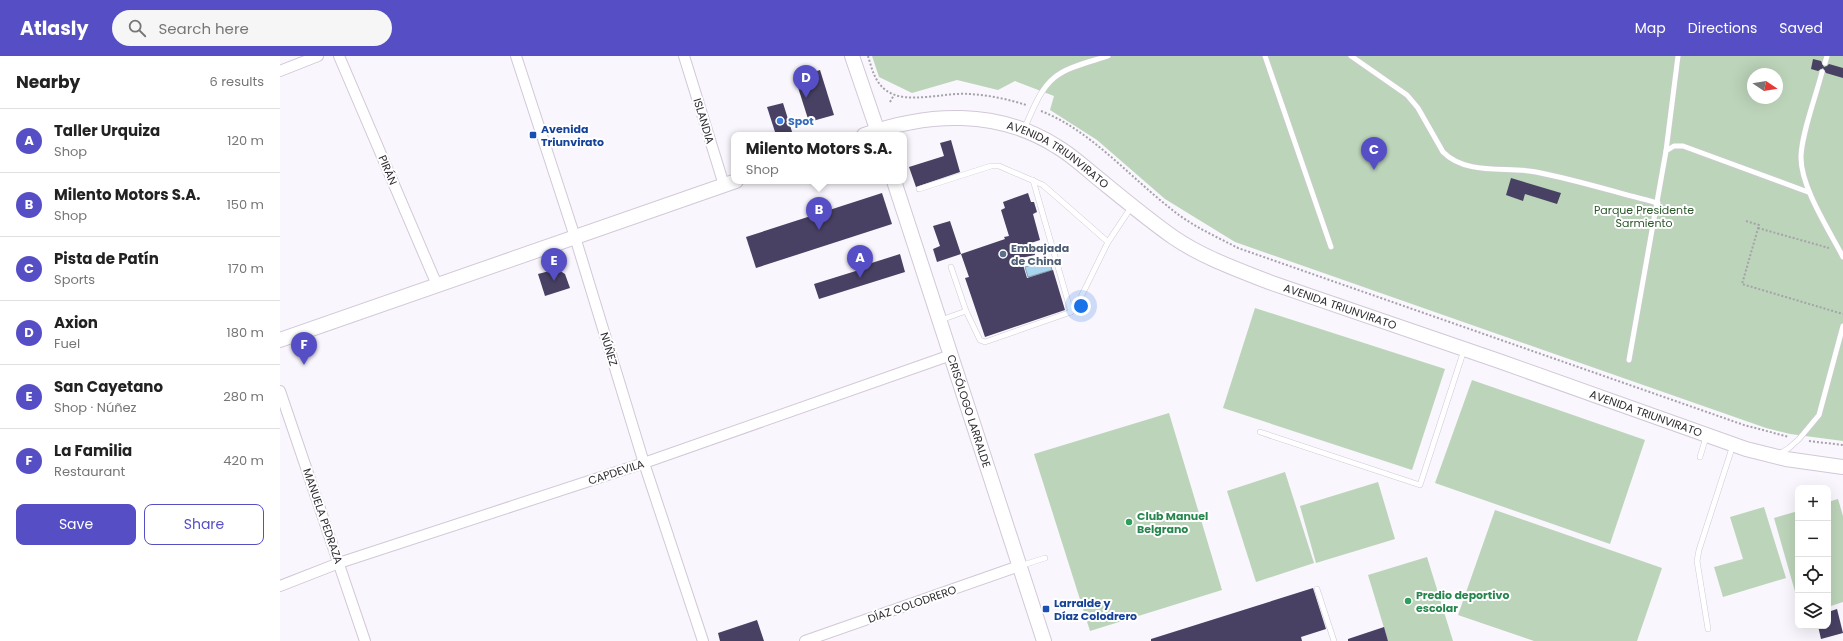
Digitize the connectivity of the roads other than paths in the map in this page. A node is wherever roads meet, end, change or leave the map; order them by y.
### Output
1 (318, 56) edge
2 (339, 56) edge
3 (516, 56) edge
4 (684, 56) edge
5 (852, 56) edge
6 (1108, 56) edge
7 (1265, 56) edge
8 (1350, 56) edge
9 (1678, 56) edge
10 (1827, 56) edge
11 (1825, 63) dead end
12 (280, 71) edge
13 (1822, 72) dead end
14 (1024, 129) junction
15 (873, 132) edge
16 (876, 132) edge
17 (1666, 151) junction
18 (1033, 180) junction
19 (730, 183) edge
20 (895, 184) edge
21 (918, 189) dead end
22 (1808, 192) junction
23 (1658, 203) junction
24 (1132, 206) junction
25 (575, 237) junction
26 (1108, 242) junction
27 (1331, 247) dead end
28 (1843, 258) edge
29 (951, 267) dead end
30 (437, 285) junction
31 (966, 311) junction
32 (1071, 312) junction
33 (940, 320) junction
34 (1843, 326) edge
35 (280, 340) edge
36 (1465, 349) junction
37 (952, 354) junction
38 (1629, 360) dead end
39 (280, 391) edge
40 (1260, 432) dead end
41 (1707, 436) junction
42 (1733, 444) junction
43 (1775, 456) junction
44 (1700, 457) dead end
45 (644, 463) junction
46 (1843, 467) edge
47 (1045, 558) dead end
48 (339, 563) junction
49 (1019, 566) junction
50 (280, 586) edge
51 (1317, 589) dead end
52 (1708, 630) dead end
53 (365, 641) edge
54 (703, 641) edge
55 (805, 641) edge
56 (1044, 641) edge
57 (1334, 641) edge

1 - 12 street
2 - 30 street, PIRÁN
3 - 25 street, NÚÑEZ
4 - 19 street, ISLANDIA
5 - 15 main road
6 - 14 lane
7 - 27 lane
8 - 23 lane
9 - 17 lane
10 - 11 lane
13 - 22 lane
14 - 16 main road, AVENIDA TRIUNVIRATO
14 - 24 main road, AVENIDA TRIUNVIRATO
17 - 22 lane
17 - 23 lane
18 - 21 lane
18 - 26 lane
18 - 32 lane
19 - 25 main road
20 - 33 main road, CRISÓLOGO LARRALDE
22 - 28 lane
23 - 38 lane
24 - 26 lane
24 - 36 main road, AVENIDA TRIUNVIRATO
25 - 30 main road
25 - 45 street, NÚÑEZ
26 - 32 lane
29 - 31 lane
30 - 35 main road
31 - 32 lane
31 - 33 lane
33 - 37 main road, CRISÓLOGO LARRALDE
34 - 43 lane
36 - 40 lane
36 - 41 main road, AVENIDA TRIUNVIRATO
37 - 45 street, CAPDEVILA
37 - 49 main road, CRISÓLOGO LARRALDE
39 - 48 street, MANUELA PEDRAZA
41 - 42 main road, AVENIDA TRIUNVIRATO
41 - 44 lane
42 - 43 main road, AVENIDA TRIUNVIRATO
42 - 52 lane
43 - 46 main road, AVENIDA TRIUNVIRATO
45 - 48 street, CAPDEVILA
45 - 54 street, NÚÑEZ
47 - 49 lane
48 - 50 street, CAPDEVILA
48 - 53 street, MANUELA PEDRAZA
49 - 55 street, DÍAZ COLODRERO
49 - 56 main road, CRISÓLOGO LARRALDE
51 - 57 lane

